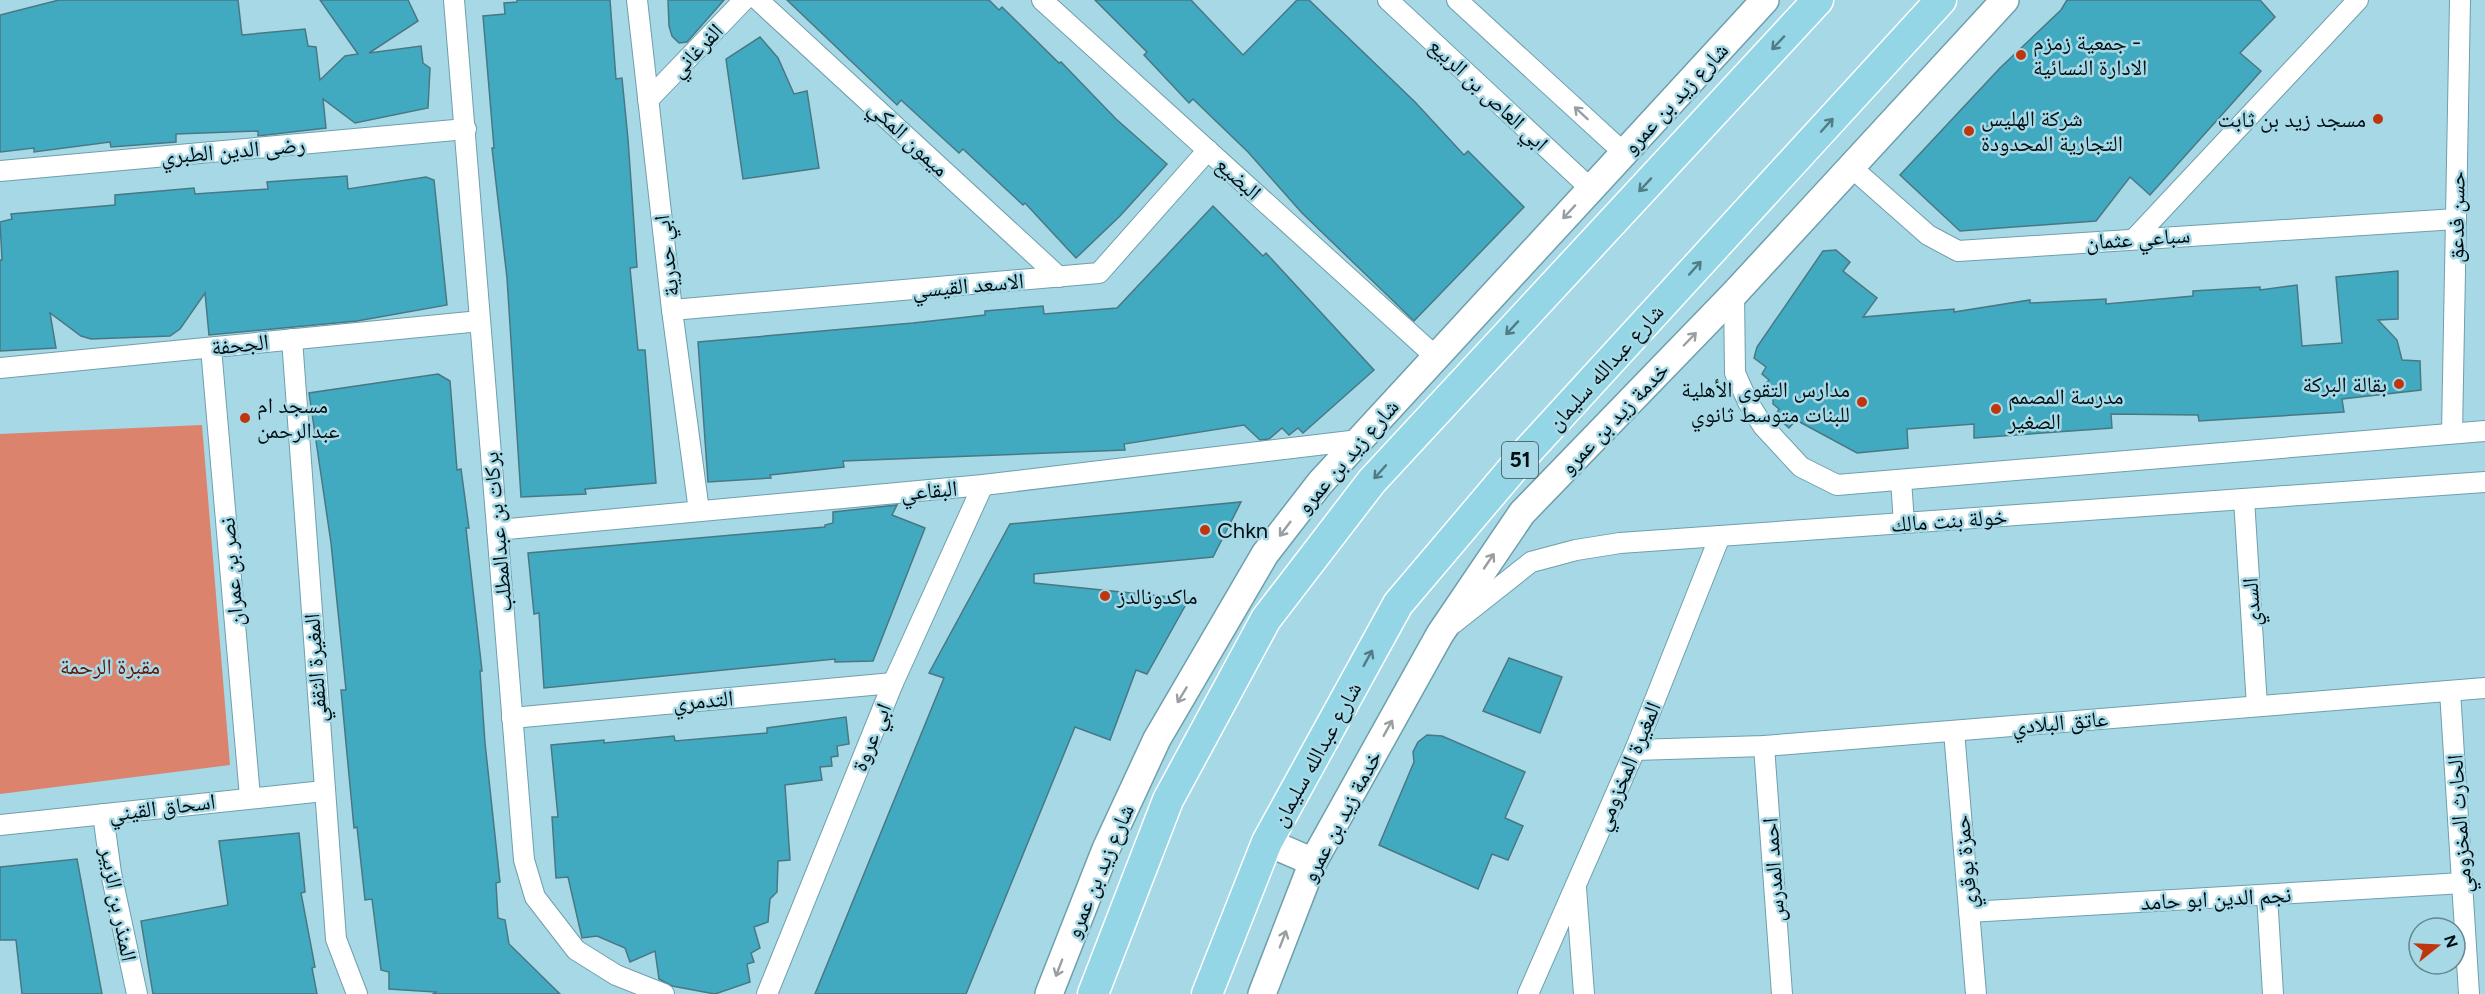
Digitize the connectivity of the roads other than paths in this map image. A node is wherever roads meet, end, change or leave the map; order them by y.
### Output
1 (454, 0) edge
2 (637, 0) edge
3 (744, 0) edge
4 (758, 0) edge
5 (1042, 0) edge
6 (1388, 0) edge
7 (1458, 0) edge
8 (1766, 0) edge
9 (1818, 0) edge
10 (1941, 0) edge
11 (2005, 0) edge
12 (2358, 0) edge
13 (2460, 0) edge
14 (648, 100) junction
15 (466, 129) junction
16 (1208, 150) junction
17 (1624, 153) junction
18 (1851, 167) junction
19 (0, 171) edge
20 (1591, 189) junction
21 (2456, 219) junction
22 (2134, 238) junction
23 (1059, 277) junction
24 (1734, 294) junction
25 (672, 310) junction
26 (480, 321) junction
27 (292, 339) junction
28 (212, 348) junction
29 (1436, 357) junction
30 (0, 368) edge
31 (2485, 431) edge
32 (2452, 433) junction
33 (1359, 440) junction
34 (1901, 480) junction
35 (2485, 482) edge
36 (983, 485) junction
37 (2244, 499) junction
38 (699, 511) junction
39 (1904, 523) junction
40 (497, 530) junction
41 (1720, 536) junction
42 (1440, 634) junction
43 (893, 683) junction
44 (2485, 688) edge
45 (2450, 691) junction
46 (2258, 706) junction
47 (513, 718) junction
48 (1954, 731) junction
49 (1764, 746) junction
50 (1635, 750) junction
51 (1134, 787) junction
52 (324, 791) junction
53 (250, 797) junction
54 (1168, 800) junction
55 (103, 814) junction
56 (0, 825) edge
57 (1268, 842) junction
58 (1313, 862) junction
59 (2463, 883) junction
60 (1576, 885) junction
61 (2267, 895) junction
62 (1969, 912) junction
63 (137, 994) edge
64 (357, 994) edge
65 (664, 994) edge
66 (766, 994) edge
67 (1049, 994) edge
68 (1093, 994) edge
69 (1207, 994) edge
70 (1262, 994) edge
71 (1528, 994) edge
72 (1584, 994) edge
73 (1782, 994) edge
74 (1976, 994) edge
75 (2273, 994) edge
76 (2469, 994) edge

1 - 15 street, بركات بن عبدالمطلب
2 - 14 street, ابي حدرية
3 - 14 street, الفرغاني
4 - 23 street, ميمون المكي
5 - 16 street, البضيع
6 - 20 street, ابي العاص بن الربيع
17 -> 7 street
8 - 17 main road, شارع زيد بن عمرو
9 -> 54 main road
57 -> 10 main road, شارع عبدالله سليمان / 51
11 - 18 main road, خدمة زيد بن عمرو
12 - 22 street
13 - 21 street, حسن فدعق
14 - 25 street, ابي حدرية
15 - 19 street, رضى الدين الطبري
15 - 26 street, بركات بن عبدالمطلب
16 - 23 street, الاسعد القيسي
16 - 29 street, البضيع
17 - 20 main road, شارع زيد بن عمرو
18 - 22 street, سباعي عثمان
18 - 24 main road, خدمة زيد بن عمرو
20 -> 29 main road, شارع زيد بن عمرو
21 - 22 street, سباعي عثمان
21 - 32 street, حسن فدعق
23 - 25 street, الاسعد القيسي
24 - 34 street, خولة بنت مالك
42 -> 24 main road, خدمة زيد بن عمرو
25 - 38 street, ابي حدرية
26 - 27 street, الجحفة
26 - 40 street, بركات بن عبدالمطلب
27 - 28 street, الجحفة
27 - 52 street, المغيرة الثقفي
28 - 30 street, الجحفة
28 - 53 street, نصر بن عمران
29 - 33 main road, شارع زيد بن عمرو
31 - 32 street, خولة بنت مالك
32 - 34 street, خولة بنت مالك
33 - 36 street, البقاعي
33 -> 51 main road, شارع زيد بن عمرو
34 - 39 street
35 - 37 street, خولة بنت مالك
36 - 38 street, البقاعي
36 - 43 street, ابي عروة
37 - 39 street, خولة بنت مالك
37 - 46 street, السدي
38 - 40 street, البقاعي
39 - 41 street, خولة بنت مالك
40 - 47 street, بركات بن عبدالمطلب
41 - 42 street, خولة بنت مالك
41 - 50 street, المغيرة المخزومي
58 -> 42 main road, خدمة زيد بن عمرو
43 - 47 street, التدمري
43 - 66 street, ابي عروة
44 - 45 street, عاتق البلادي
45 - 46 street, عاتق البلادي
45 - 59 street, الحارث المخزومي
46 - 48 street, عاتق البلادي
47 - 65 street, بركات بن عبدالمطلب
48 - 49 street, عاتق البلادي
48 - 62 street, حمزة بوقري
49 - 50 street, عاتق البلادي
49 - 73 street, احمد المدرس
50 - 60 street, المغيرة المخزومي
51 - 54 main road
51 -> 67 main road, شارع زيد بن عمرو
52 - 53 street, اسحاق القيني
52 - 64 street, المغيرة الثقفي
53 - 55 street, اسحاق القيني
54 - 68 main road
55 - 56 street, اسحاق القيني
55 - 63 street, المنذر بن الزبير
57 - 58 main road
57 - 69 main road, شارع عبدالله سليمان / 51
70 -> 58 main road, خدمة زيد بن عمرو
59 - 61 street, نجم الدين ابو حامد
59 - 76 street, الحارث المخزومي
60 - 71 street, المغيرة المخزومي
60 - 72 street
61 - 62 street, نجم الدين ابو حامد
61 - 75 street
62 - 74 street, حمزة بوقري

